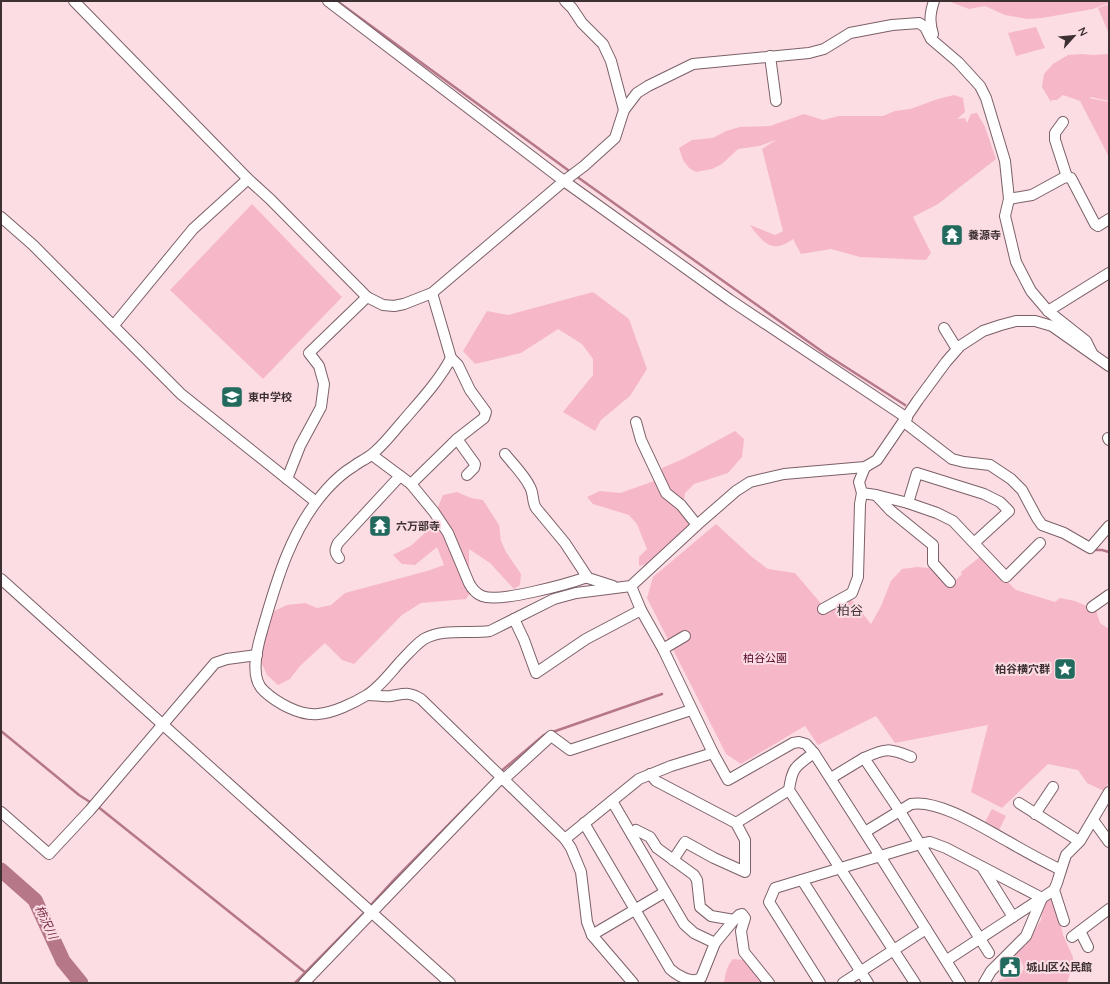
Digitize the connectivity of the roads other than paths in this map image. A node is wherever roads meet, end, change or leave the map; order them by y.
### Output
1 (74, 1) edge
2 (328, 1) edge
3 (565, 1) edge
4 (934, 1) edge
5 (934, 42) junction
6 (770, 56) junction
7 (776, 102) dead end
8 (624, 110) junction
9 (1063, 122) dead end
10 (1068, 177) junction
11 (248, 179) junction
12 (567, 179) junction
13 (1010, 199) junction
14 (1, 217) edge
15 (1109, 219) edge
16 (1109, 273) edge
17 (432, 293) junction
18 (367, 297) junction
19 (1048, 311) junction
20 (114, 325) junction
21 (944, 328) dead end
22 (957, 349) junction
23 (1092, 353) junction
24 (452, 358) junction
25 (1109, 366) edge
26 (906, 420) junction
27 (636, 422) dead end
28 (458, 440) junction
29 (505, 454) dead end
30 (372, 455) junction
31 (865, 467) junction
32 (467, 475) dead end
33 (400, 476) junction
34 (287, 479) junction
35 (411, 484) junction
36 (862, 493) junction
37 (876, 495) junction
38 (316, 502) junction
39 (908, 503) junction
40 (697, 525) junction
41 (1109, 526) edge
42 (974, 543) junction
43 (1040, 543) dead end
44 (339, 558) dead end
45 (587, 576) junction
46 (1, 579) edge
47 (950, 582) dead end
48 (631, 586) junction
49 (617, 588) junction
50 (1109, 595) edge
51 (1092, 607) dead end
52 (823, 609) dead end
53 (642, 610) junction
54 (514, 619) junction
55 (685, 636) dead end
56 (663, 649) junction
57 (257, 655) junction
58 (368, 695) junction
59 (691, 710) junction
60 (164, 724) junction
61 (713, 753) junction
62 (814, 753) junction
63 (911, 757) dead end
64 (864, 758) junction
65 (650, 774) junction
66 (831, 778) junction
67 (502, 779) junction
68 (1053, 787) dead end
69 (789, 790) junction
70 (1109, 792) edge
71 (612, 801) junction
72 (1019, 803) dead end
73 (899, 810) junction
74 (1, 812) edge
75 (1035, 814) junction
76 (1093, 820) junction
77 (584, 823) junction
78 (736, 823) junction
79 (865, 832) junction
80 (632, 835) junction
81 (565, 839) junction
82 (1079, 841) junction
83 (1109, 842) edge
84 (920, 844) junction
85 (880, 856) junction
86 (673, 860) junction
87 (980, 866) junction
88 (840, 868) junction
89 (1061, 870) junction
90 (802, 880) junction
91 (1054, 890) junction
92 (665, 892) junction
93 (1042, 898) junction
94 (635, 909) junction
95 (1109, 910) edge
96 (371, 913) junction
97 (1013, 917) junction
98 (734, 920) junction
99 (1064, 921) dead end
100 (926, 929) junction
101 (592, 935) junction
102 (981, 939) junction
103 (715, 943) junction
104 (1088, 947) dead end
105 (894, 950) junction
106 (989, 953) dead end
107 (947, 960) junction
108 (860, 971) junction
109 (304, 983) edge
110 (450, 983) edge
111 (633, 983) edge
112 (769, 983) edge
113 (820, 983) edge
114 (843, 983) edge
115 (868, 983) edge
116 (915, 983) edge
117 (960, 983) edge
118 (984, 983) edge

1 - 11 street
2 - 12 street
3 - 8 street
4 - 5 street
5 - 6 street
5 - 13 street
6 - 7 street
6 - 8 street
8 - 12 street
9 - 10 street
10 - 13 street
10 - 15 street
11 - 18 street
11 - 20 street
12 - 17 street
12 - 26 street
13 - 19 street
14 - 20 street
16 - 19 street
17 - 18 street
17 - 24 street
18 - 34 street
19 - 23 street
20 - 34 street
21 - 22 street
22 - 23 street
22 - 26 street
23 - 25 street
24 - 28 street
24 - 30 street
26 - 31 street
26 - 41 street
27 - 40 street
28 - 32 street
28 - 35 street
29 - 45 street
30 - 33 street
30 - 38 street
31 - 36 street
31 - 40 street
33 - 35 street
33 - 44 street
34 - 38 street
35 - 45 street
36 - 37 street
36 - 52 street
37 - 39 street
37 - 47 street
38 - 57 street
39 - 42 street
39 - 42 street
40 - 48 street
42 - 43 street
45 - 49 street
46 - 60 street
48 - 49 street
48 - 53 street
49 - 54 street
50 - 51 street
53 - 54 street
53 - 56 street
54 - 58 street
55 - 56 street
56 - 59 street
57 - 58 street
57 - 60 street
58 - 67 street
59 - 61 street
59 - 67 street
60 - 74 street
60 - 96 street
61 - 62 street
61 - 65 street
62 - 66 street
62 - 69 street
63 - 64 street
64 - 66 street
64 - 73 street
65 - 71 street
65 - 78 street
66 - 79 street
67 - 81 street
67 - 96 street
68 - 75 street
69 - 78 street
69 - 88 street
70 - 76 street
71 - 77 street
71 - 80 street
72 - 75 street
73 - 79 street
73 - 84 street
73 - 89 street
75 - 82 street
76 - 82 street
76 - 83 street
77 - 81 street
77 - 94 street
78 - 86 street
79 - 85 street
80 - 86 street
80 - 92 street
81 - 101 street
82 - 89 street
84 - 85 street
84 - 87 street
84 - 102 street
85 - 88 street
85 - 100 street
86 - 98 street
87 - 93 street
87 - 97 street
88 - 90 street
88 - 105 street
89 - 91 street
90 - 108 street
90 - 113 street
91 - 93 street
91 - 99 street
92 - 94 street
92 - 103 street
93 - 97 street
93 - 118 street
94 - 101 street
94 - 103 street
95 - 104 street
96 - 109 street
96 - 110 street
97 - 102 street
98 - 103 street
98 - 112 street
100 - 105 street
100 - 107 street
101 - 111 street
102 - 106 street
102 - 107 street
105 - 108 street
105 - 116 street
107 - 117 street
108 - 114 street
108 - 115 street

